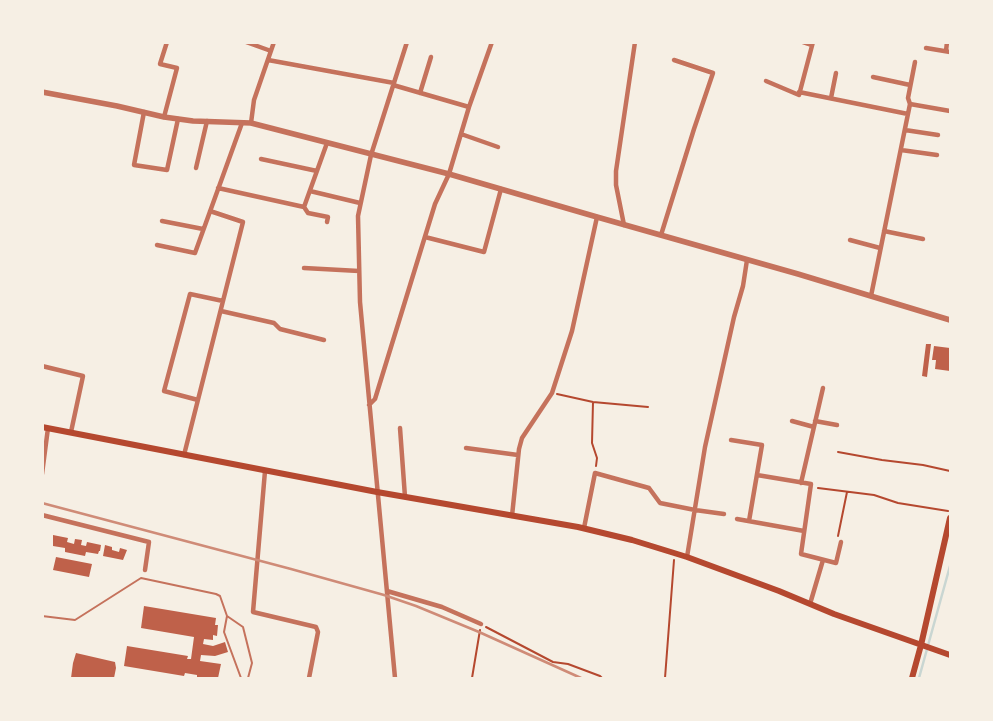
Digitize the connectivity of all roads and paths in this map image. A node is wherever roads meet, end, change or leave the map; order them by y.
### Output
1 (167, 42) edge
2 (246, 42) edge
3 (274, 42) edge
4 (407, 42) edge
5 (492, 42) edge
6 (635, 42) edge
7 (803, 42) edge
8 (947, 42) edge
9 (812, 44) edge
10 (926, 48) dead end
11 (271, 51) junction
12 (948, 52) edge
13 (431, 57) dead end
14 (268, 60) junction
15 (674, 60) dead end
16 (915, 62) dead end
17 (836, 73) dead end
18 (874, 77) dead end
19 (766, 81) dead end
20 (394, 84) junction
21 (910, 85) junction
22 (42, 92) edge
23 (799, 92) junction
24 (420, 93) junction
25 (831, 98) junction
26 (910, 104) junction
27 (469, 107) junction
28 (144, 112) junction
29 (950, 112) edge
30 (908, 114) junction
31 (164, 117) junction
32 (178, 119) junction
33 (207, 121) junction
34 (242, 123) junction
35 (251, 123) junction
36 (905, 130) junction
37 (461, 134) junction
38 (938, 135) dead end
39 (327, 143) junction
40 (498, 147) dead end
41 (901, 150) junction
42 (371, 155) junction
43 (937, 155) dead end
44 (261, 158) dead end
45 (196, 168) dead end
46 (317, 172) junction
47 (448, 174) junction
48 (218, 188) junction
49 (501, 189) junction
50 (310, 191) junction
51 (360, 203) junction
52 (304, 207) junction
53 (210, 211) junction
54 (597, 217) junction
55 (162, 220) dead end
56 (327, 222) dead end
57 (624, 225) junction
58 (203, 229) junction
59 (884, 231) junction
60 (661, 235) junction
61 (425, 238) junction
62 (923, 239) dead end
63 (850, 240) dead end
64 (157, 245) dead end
65 (880, 248) junction
66 (747, 260) junction
67 (304, 268) dead end
68 (359, 271) junction
69 (871, 296) junction
70 (223, 301) junction
71 (221, 310) junction
72 (950, 320) edge
73 (324, 340) dead end
74 (42, 366) edge
75 (823, 388) dead end
76 (552, 392) junction
77 (198, 400) junction
78 (593, 402) junction
79 (369, 405) junction
80 (648, 407) dead end
81 (815, 420) junction
82 (792, 421) dead end
83 (837, 425) dead end
84 (46, 427) edge
85 (814, 427) junction
86 (400, 428) dead end
87 (71, 432) junction
88 (731, 440) dead end
89 (466, 448) dead end
90 (838, 452) dead end
91 (184, 455) junction
92 (518, 455) junction
93 (265, 471) junction
94 (950, 471) edge
95 (595, 473) junction
96 (42, 474) edge
97 (757, 474) junction
98 (801, 483) junction
99 (810, 487) junction
100 (377, 492) junction
101 (848, 492) junction
102 (405, 497) junction
103 (695, 510) junction
104 (950, 512) edge
105 (724, 514) dead end
106 (42, 515) edge
107 (512, 516) junction
108 (950, 518) edge
109 (737, 519) dead end
110 (749, 521) junction
111 (584, 528) junction
112 (804, 531) junction
113 (840, 542) joint
114 (674, 553) junction
115 (687, 557) junction
116 (823, 560) junction
117 (144, 570) dead end
118 (387, 591) junction
119 (810, 604) junction
120 (42, 616) edge
121 (227, 616) junction
122 (481, 624) junction
123 (921, 645) junction
124 (950, 655) edge
125 (241, 678) edge
126 (248, 678) edge
127 (309, 678) edge
128 (395, 678) edge
129 (472, 678) edge
130 (602, 678) edge
131 (665, 678) edge
132 (912, 678) edge

1 - 31 street
2 - 11 street
3 - 11 street
4 - 20 street
5 - 27 street
6 - 57 street
7 - 9 street
8 - 12 street
9 - 23 street
10 - 12 street
11 - 14 street
13 - 24 street
14 - 20 street
14 - 35 street
15 - 60 street
16 - 21 street
17 - 25 street
18 - 21 street
19 - 23 street
20 - 24 street
20 - 42 street
21 - 26 street
22 - 28 street
23 - 25 street
24 - 27 street
25 - 30 street
26 - 29 street
26 - 30 street
27 - 37 street
28 - 31 street
28 - 32 street
30 - 36 street
31 - 32 street
32 - 33 street
33 - 34 street
33 - 45 street
34 - 35 street
34 - 48 street
35 - 39 street
36 - 38 street
36 - 41 street
37 - 40 street
37 - 47 street
39 - 42 street
39 - 46 street
41 - 43 street
41 - 59 street
42 - 47 street
42 - 51 street
44 - 46 street
46 - 50 street
47 - 49 street
47 - 61 street
48 - 52 street
48 - 53 street
49 - 54 street
49 - 61 street
50 - 51 street
50 - 52 street
51 - 68 street
52 - 56 street
53 - 58 street
53 - 70 street
54 - 57 street
54 - 76 street
55 - 58 street
57 - 60 street
58 - 64 street
59 - 62 street
59 - 65 street
60 - 66 street
61 - 79 street
63 - 65 street
65 - 69 street
66 - 69 street
66 - 103 street
67 - 68 street
68 - 79 street
69 - 72 street
70 - 71 street
70 - 77 street
71 - 73 street
71 - 77 street
74 - 87 street
75 - 81 street
76 - 78 path
76 - 92 street
77 - 91 street
78 - 80 path
78 - 95 path
79 - 100 street
81 - 83 street
81 - 85 street
82 - 85 street
84 - 87 main road
84 - 96 street
85 - 98 street
86 - 102 street
87 - 91 main road
88 - 97 street
89 - 92 street
90 - 94 path
91 - 93 main road
92 - 107 street
93 - 100 main road
93 - 127 street
95 - 103 street
95 - 111 street
97 - 98 street
97 - 110 street
98 - 99 street
99 - 101 path
99 - 112 street
100 - 102 main road
100 - 118 street
101 - 104 path
101 - 113 path
102 - 107 main road
103 - 105 street
103 - 115 street
106 - 117 street
107 - 111 main road
108 - 123 main road
109 - 110 street
110 - 112 street
111 - 114 main road
112 - 116 street
113 - 116 street
114 - 115 main road
114 - 131 path
115 - 119 main road
116 - 119 street
118 - 122 street
118 - 128 street
119 - 123 main road
120 - 121 lane
121 - 125 lane
121 - 126 lane
122 - 129 path
122 - 130 path
123 - 124 main road
123 - 132 main road

